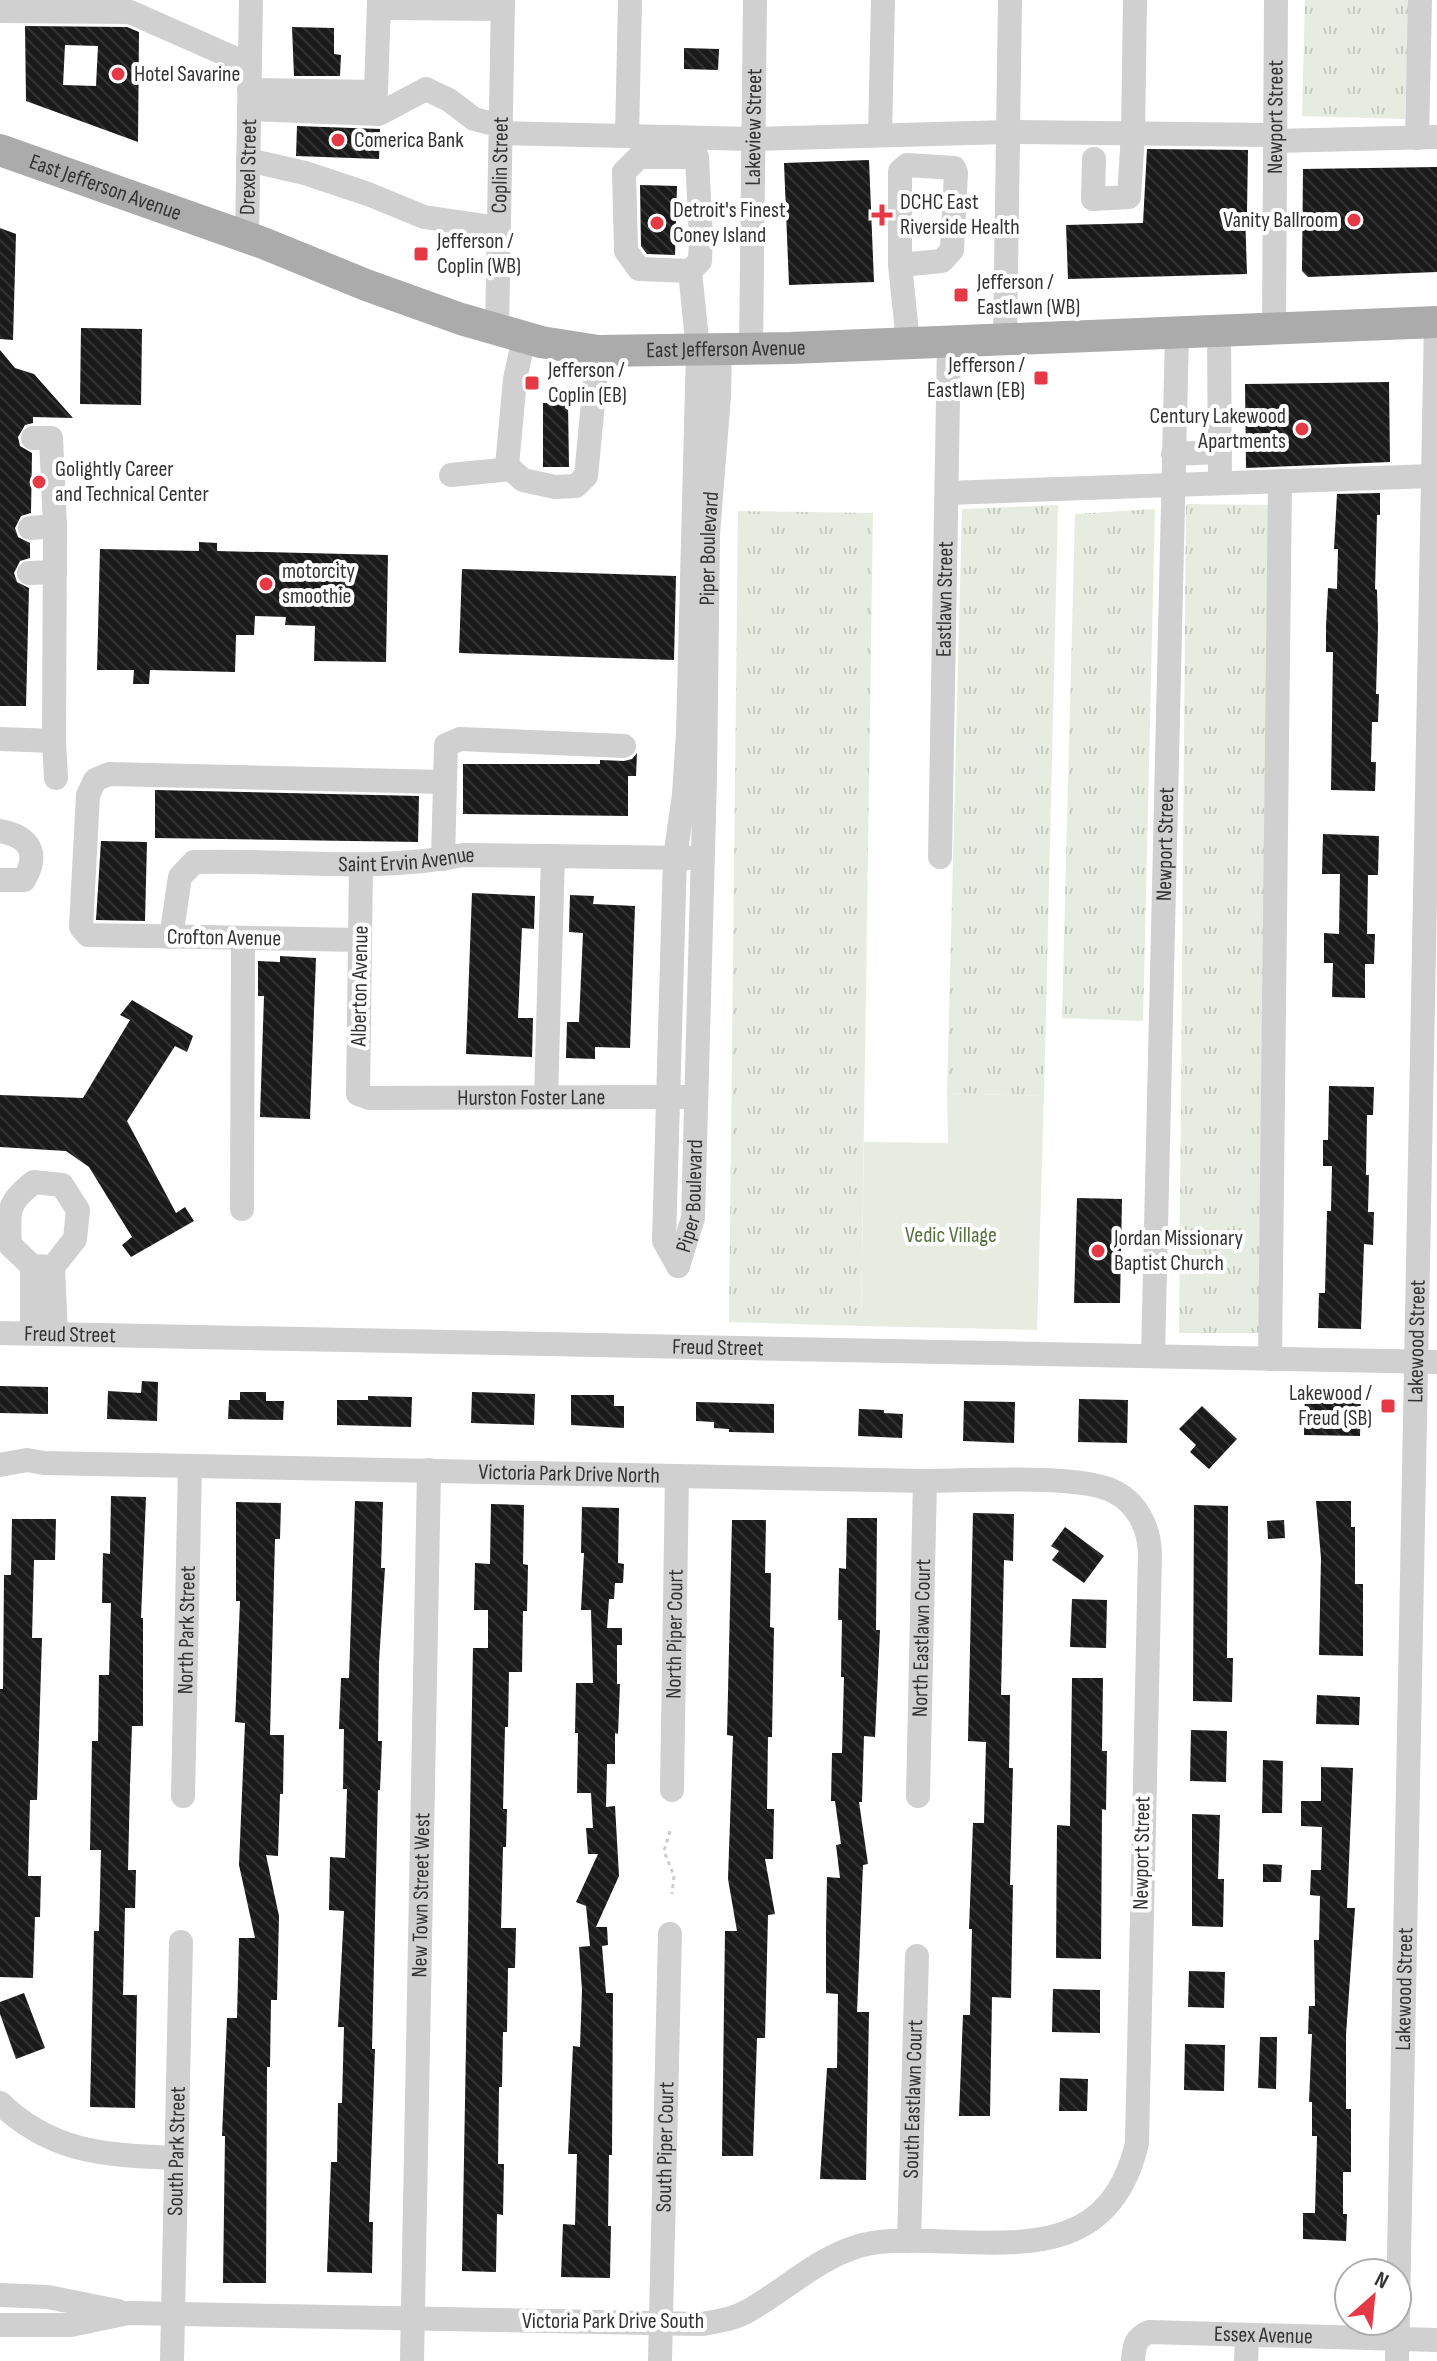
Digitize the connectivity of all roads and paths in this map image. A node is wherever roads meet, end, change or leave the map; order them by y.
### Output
1 (251, 0) edge
2 (630, 0) edge
3 (755, 0) edge
4 (883, 0) edge
5 (1010, 0) edge
6 (1135, 0) edge
7 (1276, 0) edge
8 (1420, 0) edge
9 (379, 4) edge
10 (503, 4) edge
11 (130, 6) edge
12 (0, 11) edge
13 (250, 65) junction
14 (249, 99) junction
15 (501, 129) junction
16 (1008, 132) junction
17 (1133, 133) junction
18 (880, 135) junction
19 (627, 136) junction
20 (1275, 138) junction
21 (1427, 138) edge
22 (753, 139) junction
23 (0, 150) edge
24 (1094, 159) dead end
25 (248, 160) junction
26 (499, 228) junction
27 (247, 237) junction
28 (900, 265) dead end
29 (690, 271) junction
30 (1436, 322) edge
31 (1274, 329) junction
32 (1219, 331) junction
33 (1177, 333) junction
34 (510, 334) junction
35 (1005, 339) junction
36 (949, 341) junction
37 (908, 342) junction
38 (723, 350) junction
39 (598, 351) junction
40 (33, 438) dead end
41 (1220, 452) junction
42 (1173, 454) junction
43 (511, 469) junction
44 (451, 475) dead end
45 (1280, 481) junction
46 (1220, 483) junction
47 (1173, 485) junction
48 (1434, 491) edge
49 (947, 493) junction
50 (55, 572) junction
51 (29, 573) dead end
52 (0, 739) edge
53 (54, 741) junction
54 (624, 746) dead end
55 (56, 778) dead end
56 (444, 782) junction
57 (0, 831) edge
58 (553, 856) junction
59 (675, 857) junction
60 (940, 857) dead end
61 (701, 858) junction
62 (443, 859) junction
63 (361, 866) junction
64 (0, 880) edge
65 (171, 937) junction
66 (243, 938) junction
67 (360, 940) junction
68 (670, 1096) junction
69 (546, 1097) junction
70 (369, 1098) joint
71 (695, 1098) junction
72 (242, 1209) dead end
73 (43, 1267) dead end
74 (0, 1333) edge
75 (44, 1333) junction
76 (1153, 1356) junction
77 (1270, 1359) junction
78 (1426, 1362) edge
79 (0, 1465) edge
80 (190, 1466) junction
81 (429, 1470) junction
82 (677, 1476) junction
83 (925, 1481) junction
84 (1131, 1506) joint
85 (672, 1790) dead end
86 (183, 1796) dead end
87 (918, 1796) dead end
88 (670, 1831) dead end
89 (672, 1894) dead end
90 (670, 1934) dead end
91 (181, 1942) dead end
92 (917, 1956) dead end
93 (0, 2103) edge
94 (176, 2158) junction
95 (1112, 2200) joint
96 (909, 2241) junction
97 (0, 2295) edge
98 (128, 2313) junction
99 (173, 2314) junction
100 (412, 2319) junction
101 (660, 2324) junction
102 (0, 2325) edge
103 (1247, 2335) junction
104 (1437, 2340) edge
105 (1397, 2350) edge
106 (172, 2361) edge
107 (412, 2361) edge
108 (660, 2361) edge
109 (1133, 2361) edge
110 (1246, 2361) edge

1 - 13 street, Drexel Street
2 - 19 street
3 - 22 street, Lakeview Street
4 - 18 street
5 - 16 street
6 - 17 street
7 - 20 street, Newport Street
8 - 21 street
9 - 10 street
9 - 14 street
10 - 15 street, Coplin Street
11 - 12 street
11 - 13 street
13 - 14 street, Drexel Street
14 - 15 street
14 - 25 street, Drexel Street
15 - 19 street
15 - 26 street, Coplin Street
16 - 17 street
16 - 18 street
16 - 35 street
17 - 20 street
17 - 24 street
18 - 22 street
19 - 22 street
20 - 21 street
20 - 31 street, Newport Street
22 - 38 street, Lakeview Street
23 - 27 main road, East Jefferson Avenue
25 - 26 street
25 - 27 street, Drexel Street
26 - 34 street, Coplin Street
27 - 34 main road, East Jefferson Avenue
28 - 37 street
29 - 29 street
29 - 38 street
30 - 31 main road, East Jefferson Avenue
30 - 48 street, Lakewood Street
31 - 32 main road, East Jefferson Avenue
32 - 33 main road, East Jefferson Avenue
32 - 41 street
33 - 35 main road, East Jefferson Avenue
33 - 42 street, Newport Street
34 - 39 main road, East Jefferson Avenue
34 - 43 street, Coplin Street
35 - 36 main road, East Jefferson Avenue
36 - 37 main road, East Jefferson Avenue
36 - 49 street, Eastlawn Street
37 - 38 main road, East Jefferson Avenue
38 - 39 main road, East Jefferson Avenue
38 - 59 street, Piper Boulevard
38 - 61 street, Piper Boulevard
39 - 43 street
40 - 50 street
41 - 42 street
41 - 46 street
42 - 47 street, Newport Street
43 - 44 street
45 - 46 street
45 - 48 street
45 - 77 street
46 - 47 street
47 - 49 street
47 - 76 street, Newport Street
48 - 78 street, Lakewood Street
49 - 60 street, Eastlawn Street
50 - 51 street
50 - 53 street
52 - 53 street
53 - 55 street
54 - 56 street
56 - 62 street
56 - 65 street, Crofton Avenue
57 - 64 street
58 - 59 street, Saint Ervin Avenue
58 - 62 street, Saint Ervin Avenue
58 - 69 street
59 - 61 street, Saint Ervin Avenue
59 - 68 street, Piper Boulevard
61 - 71 street, Piper Boulevard
62 - 63 street, Saint Ervin Avenue
63 - 65 street, Saint Ervin Avenue
63 - 67 street, Alberton Avenue
65 - 66 street, Crofton Avenue
66 - 67 street, Crofton Avenue
66 - 72 street
67 - 70 street, Alberton Avenue
68 - 69 street, Hurston Foster Lane
68 - 71 street, Hurston Foster Lane
68 - 71 street, Piper Boulevard
69 - 70 street, Hurston Foster Lane
73 - 75 street
74 - 75 street, Freud Street
75 - 76 street, Freud Street
76 - 77 street, Freud Street
77 - 78 street, Freud Street
78 - 105 street, Lakewood Street
79 - 80 street, Victoria Park Drive North
80 - 81 street, Victoria Park Drive North
80 - 86 street, North Park Street
81 - 82 street, Victoria Park Drive North
81 - 100 street, New Town Street West
82 - 83 street, Victoria Park Drive North
82 - 85 street, North Piper Court
83 - 84 street, Victoria Park Drive North
83 - 87 street, North Eastlawn Court
84 - 95 street, Newport Street
88 - 89 path
90 - 101 street, South Piper Court
91 - 94 street, South Park Street
92 - 96 street, South Eastlawn Court
93 - 94 street
94 - 99 street, South Park Street
95 - 96 street, Victoria Park Drive South
96 - 101 street, Victoria Park Drive South
97 - 98 street, Victoria Park Drive South
98 - 99 street, Victoria Park Drive South
98 - 102 street, Victoria Park Drive South
99 - 100 street, Victoria Park Drive South
99 - 106 street, South Park Street
100 - 101 street, Victoria Park Drive South
100 - 107 street, New Town Street West
101 - 108 street, South Piper Court
103 - 105 street, Essex Avenue
103 - 109 street, Essex Avenue
103 - 110 street
104 - 105 street, Essex Avenue

